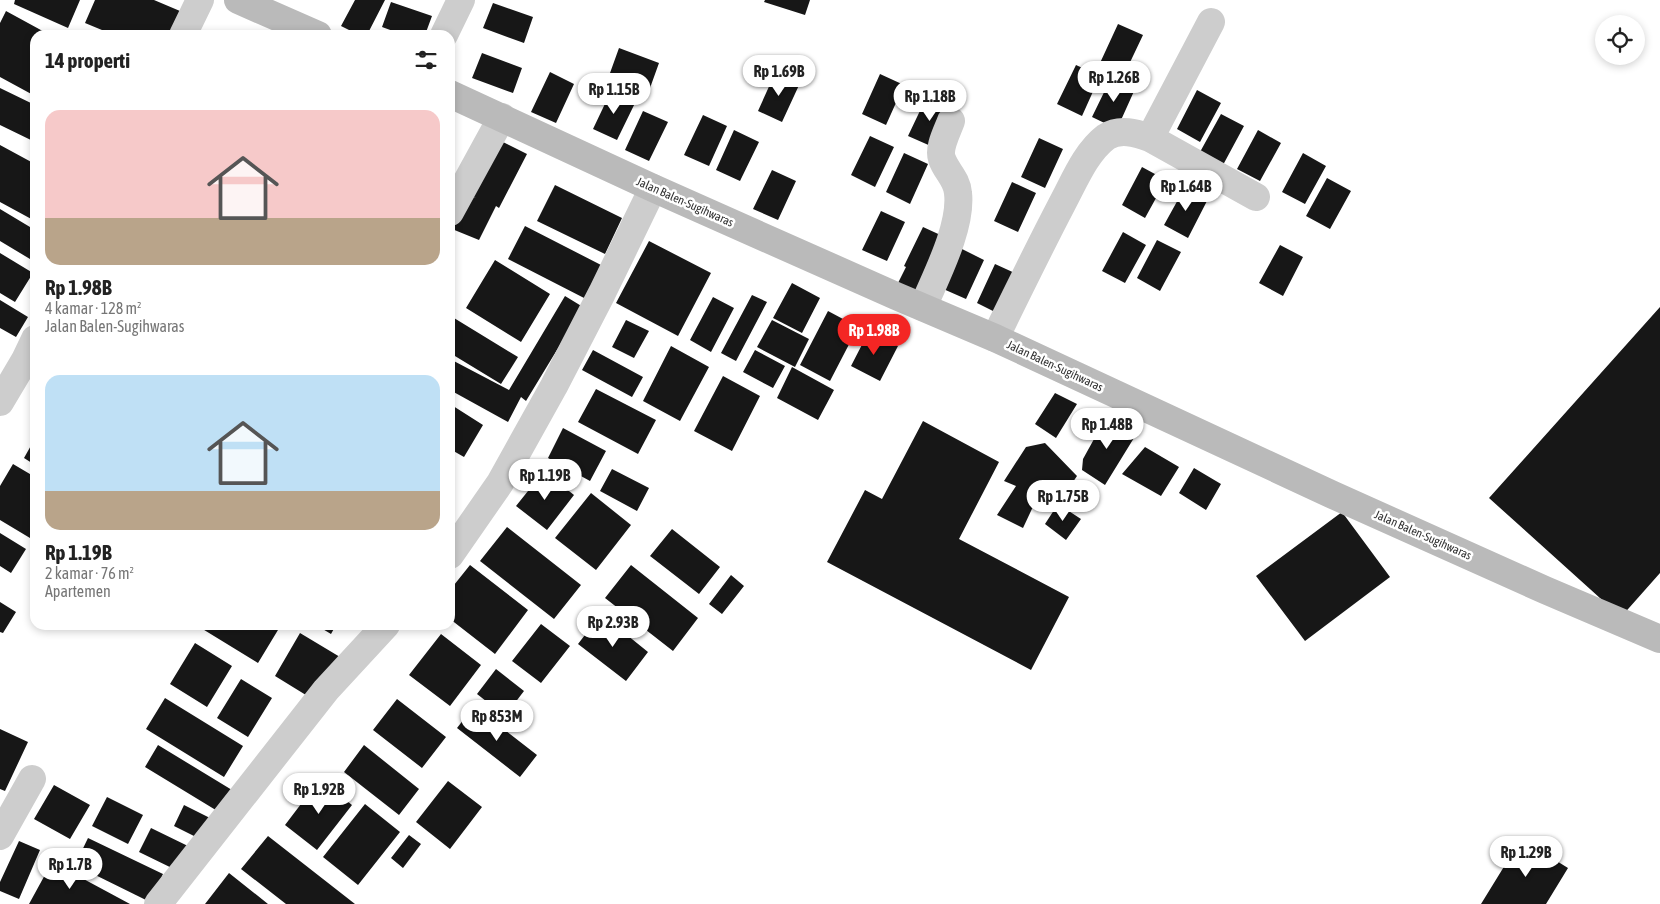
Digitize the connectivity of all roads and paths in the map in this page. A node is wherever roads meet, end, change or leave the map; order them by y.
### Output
1 (200, 0) edge
2 (238, 0) edge
3 (460, 0) edge
4 (1211, 22) dead end
5 (185, 30) edge
6 (307, 30) edge
7 (446, 30) edge
8 (455, 96) edge
9 (502, 117) junction
10 (950, 121) dead end
11 (1150, 138) junction
12 (653, 188) junction
13 (1256, 197) dead end
14 (455, 203) edge
15 (923, 307) junction
16 (995, 338) junction
17 (30, 350) edge
18 (0, 402) edge
19 (455, 548) edge
20 (381, 630) edge
21 (1660, 639) edge
22 (32, 779) dead end
23 (0, 836) edge
24 (158, 904) edge

1 - 5 street
2 - 6 street
3 - 7 street
4 - 11 street
8 - 9 street, Jalan Balen-Sugihwaras
9 - 12 street, Jalan Balen-Sugihwaras
9 - 14 street
10 - 15 street
11 - 13 street
11 - 16 street
12 - 15 street, Jalan Balen-Sugihwaras
12 - 19 street
15 - 16 street, Jalan Balen-Sugihwaras
16 - 21 street, Jalan Balen-Sugihwaras
17 - 18 street
20 - 24 street
22 - 23 street

